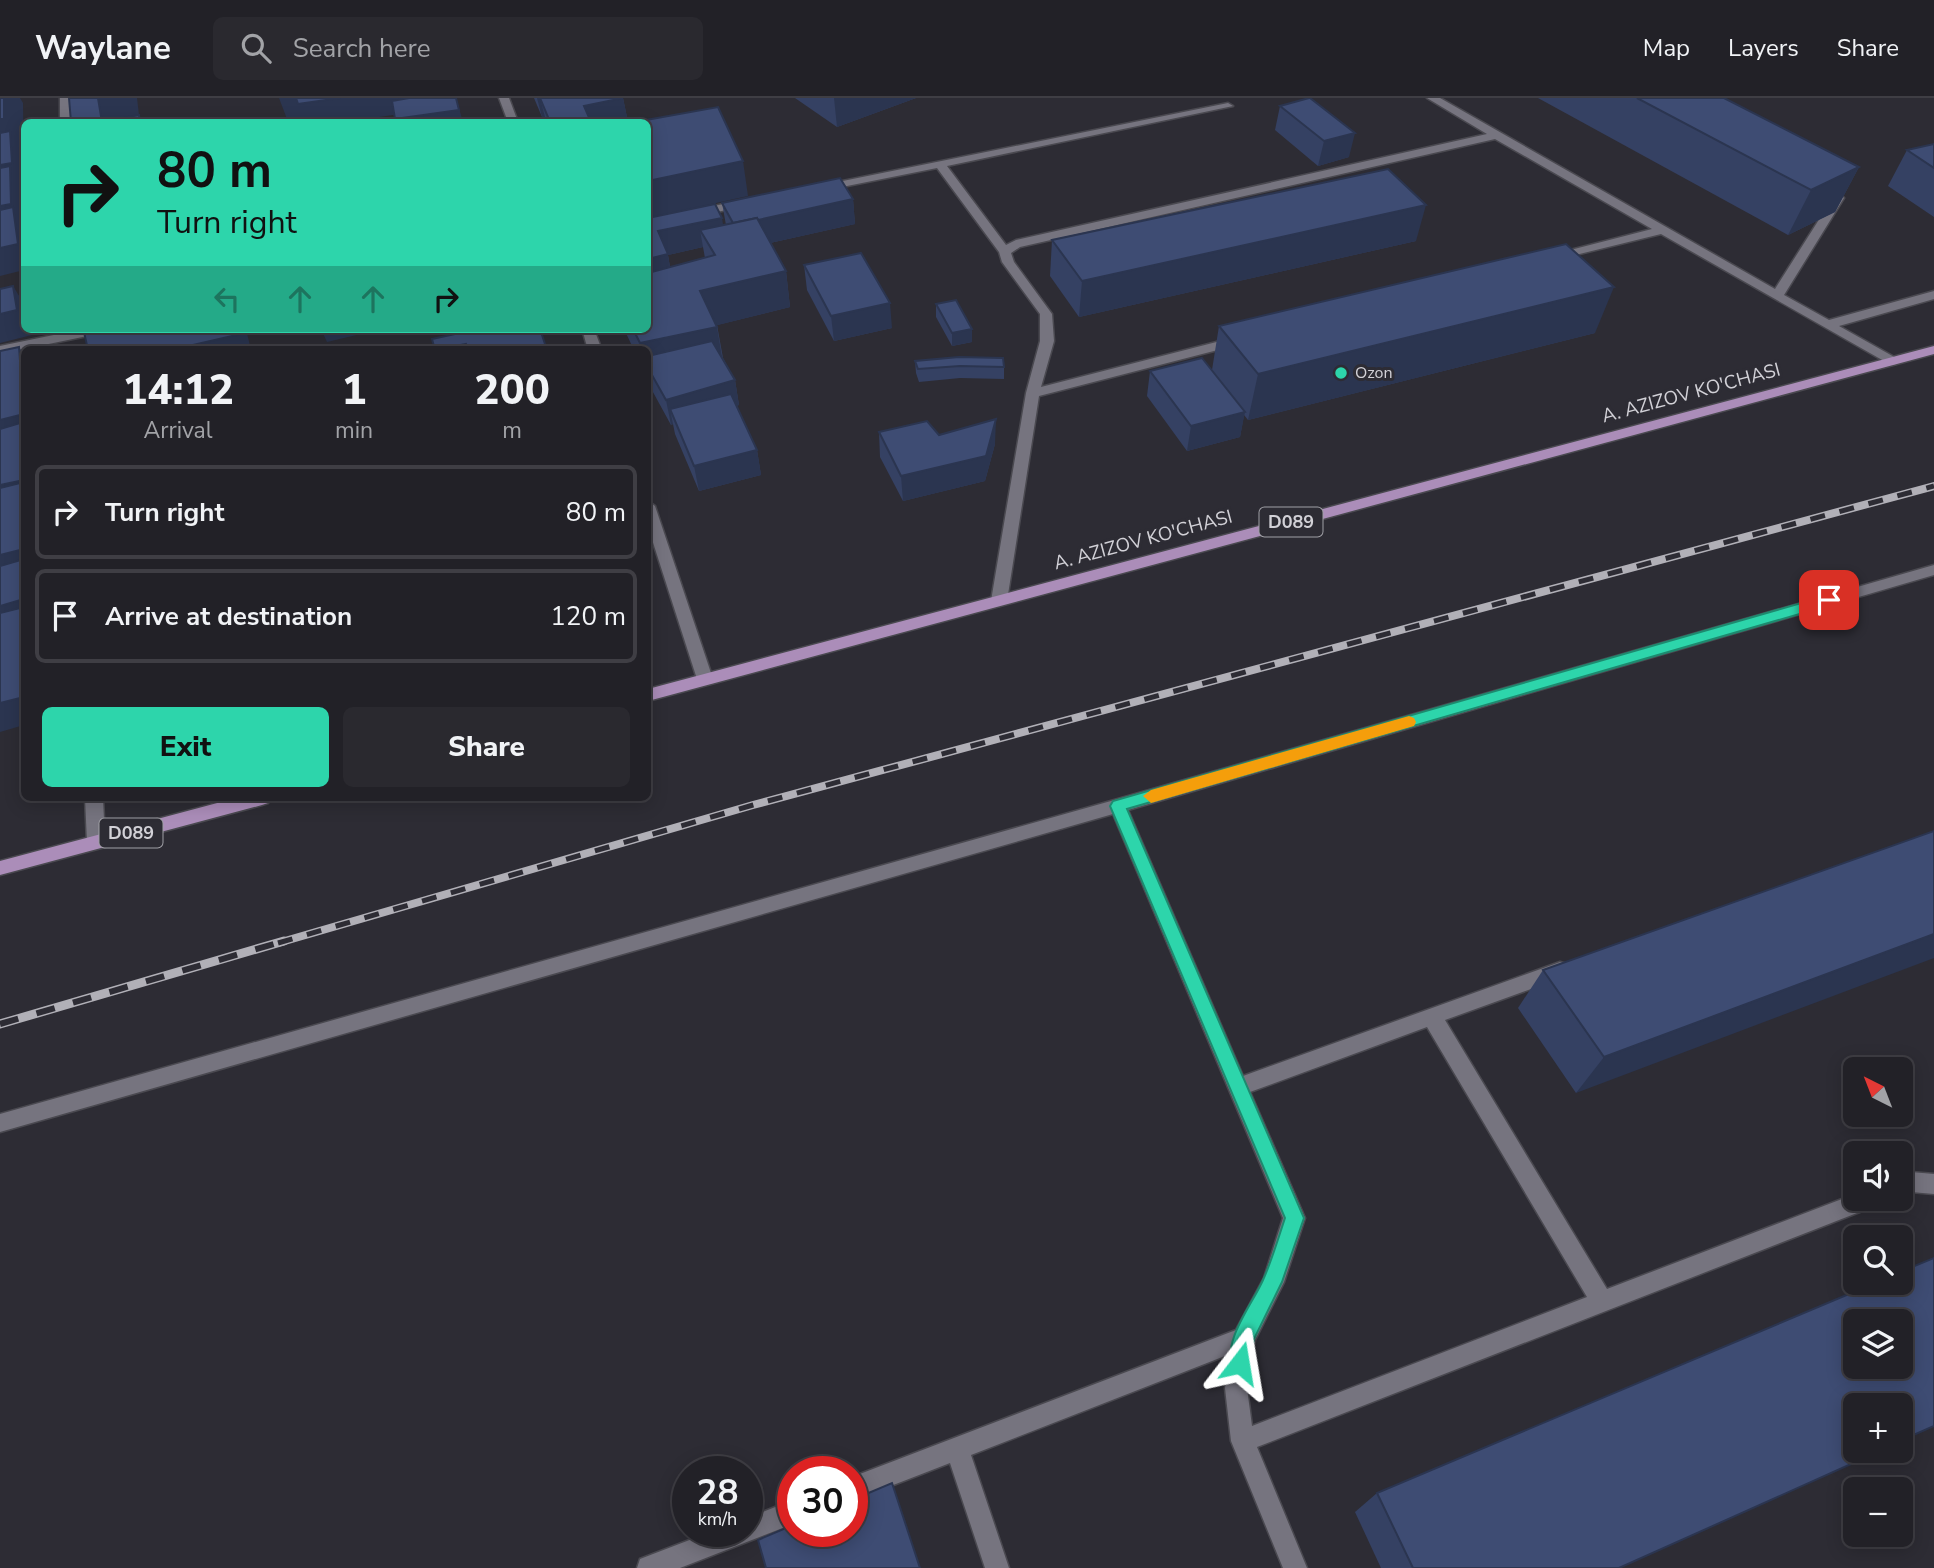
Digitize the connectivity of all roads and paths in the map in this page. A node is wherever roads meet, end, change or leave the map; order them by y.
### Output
1 (65, 98) edge
2 (504, 98) edge
3 (1432, 98) edge
4 (1228, 106) dead end
5 (66, 119) edge
6 (512, 119) edge
7 (1497, 135) junction
8 (940, 164) junction
9 (1846, 184) edge
10 (807, 191) edge
11 (754, 202) edge
12 (651, 222) edge
13 (1662, 230) junction
14 (1005, 252) junction
15 (1542, 261) edge
16 (1934, 295) edge
17 (1777, 296) junction
18 (1827, 325) junction
19 (70, 333) edge
20 (1247, 338) edge
21 (0, 350) edge
22 (1934, 350) edge
23 (1891, 361) junction
24 (1033, 393) junction
25 (651, 515) edge
26 (1934, 570) edge
27 (999, 601) junction
28 (705, 679) junction
29 (651, 694) edge
30 (94, 801) edge
31 (251, 801) edge
32 (1118, 806) junction
33 (96, 842) junction
34 (0, 868) edge
35 (1576, 965) edge
36 (1432, 1017) junction
37 (1238, 1087) junction
38 (0, 1123) edge
39 (1913, 1182) edge
40 (1934, 1184) edge
41 (1843, 1209) edge
42 (1602, 1301) junction
43 (1244, 1338) junction
44 (1242, 1441) junction
45 (957, 1448) junction
46 (868, 1483) edge
47 (703, 1547) edge
48 (649, 1568) edge
49 (997, 1568) edge
50 (1296, 1568) edge

1 - 5 street
2 - 6 street
3 - 7 street
4 - 8 street
7 - 13 street
7 - 14 street
8 - 10 street
8 - 14 street
9 - 17 street
11 - 12 street
13 - 15 street
13 - 17 street
14 - 24 street
16 - 18 street
17 - 18 street
18 - 23 street
19 - 21 street
20 - 24 street
22 - 23 main road, A. AZIZOV KO'CHASI / D089
23 - 27 main road, A. AZIZOV KO'CHASI / D089
24 - 27 street
25 - 28 street
26 - 32 street
27 - 28 main road, A. AZIZOV KO'CHASI / D089
28 - 29 main road, A. AZIZOV KO'CHASI / D089
30 - 33 street
31 - 33 main road, D089
32 - 37 street
32 - 38 street
33 - 34 main road, D089
35 - 36 street
36 - 37 street
36 - 42 street
37 - 43 street
39 - 40 street
41 - 42 street
42 - 44 street
43 - 44 street
43 - 45 street
44 - 50 street
45 - 46 street
45 - 49 street
47 - 48 street

